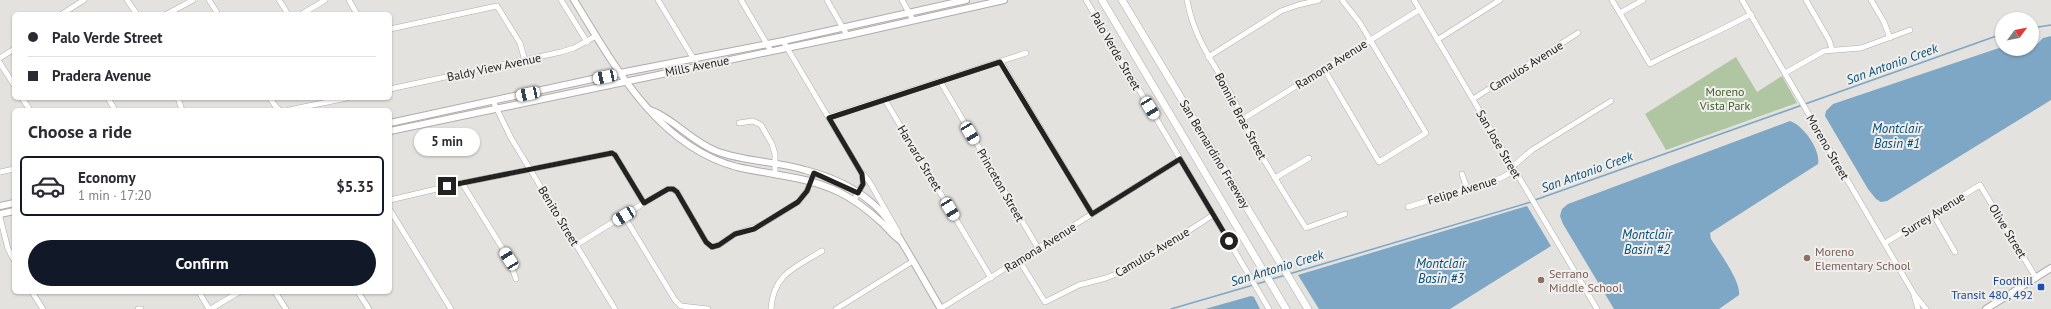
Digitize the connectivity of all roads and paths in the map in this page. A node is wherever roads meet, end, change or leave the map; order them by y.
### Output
1 (84, 0) edge
2 (127, 0) edge
3 (193, 0) edge
4 (209, 0) edge
5 (279, 0) edge
6 (325, 0) edge
7 (349, 0) edge
8 (561, 0) edge
9 (574, 0) edge
10 (658, 0) edge
11 (741, 0) edge
12 (827, 0) edge
13 (902, 0) edge
14 (966, 0) edge
15 (1004, 0) edge
16 (1086, 0) edge
17 (1102, 0) edge
18 (1122, 0) edge
19 (1187, 0) edge
20 (1319, 0) edge
21 (1342, 0) edge
22 (1414, 0) edge
23 (1500, 0) edge
24 (1612, 0) edge
25 (1643, 0) edge
26 (1742, 0) edge
27 (1806, 0) edge
28 (1871, 0) edge
29 (1419, 10) junction
30 (65, 12) edge
31 (135, 12) edge
32 (171, 12) edge
33 (217, 12) edge
34 (287, 12) edge
35 (305, 12) edge
36 (356, 12) edge
37 (910, 13) junction
38 (1620, 13) junction
39 (1750, 14) junction
40 (913, 20) junction
41 (845, 28) junction
42 (392, 29) edge
43 (1910, 30) dead end
44 (1578, 33) dead end
45 (847, 35) junction
46 (596, 36) junction
47 (1890, 38) junction
48 (1370, 40) junction
49 (1437, 40) junction
50 (783, 41) junction
51 (587, 42) junction
52 (769, 44) junction
53 (787, 48) junction
54 (1832, 49) junction
55 (12, 50) edge
56 (772, 51) junction
57 (1026, 54) dead end
58 (1208, 57) junction
59 (0, 58) edge
60 (695, 59) junction
61 (525, 61) junction
62 (0, 62) edge
63 (1000, 62) junction
64 (698, 66) junction
65 (1324, 70) junction
66 (1785, 73) junction
67 (620, 74) junction
68 (626, 80) junction
69 (12, 82) edge
70 (940, 82) junction
71 (392, 89) edge
72 (1473, 99) junction
73 (334, 100) edge
74 (885, 100) junction
75 (493, 101) junction
76 (1611, 101) dead end
77 (298, 108) edge
78 (497, 109) junction
79 (650, 110) junction
80 (829, 118) junction
81 (1243, 119) junction
82 (392, 123) edge
83 (739, 123) dead end
84 (392, 131) edge
85 (1309, 158) dead end
86 (1180, 159) junction
87 (775, 165) junction
88 (1514, 168) junction
89 (12, 169) edge
90 (530, 169) junction
91 (0, 172) edge
92 (775, 173) junction
93 (814, 173) junction
94 (862, 174) junction
95 (1462, 174) dead end
96 (1275, 178) junction
97 (812, 181) junction
98 (462, 183) junction
99 (1980, 185) joint
100 (1467, 188) junction
101 (858, 193) junction
102 (392, 200) edge
103 (854, 200) junction
104 (12, 203) edge
105 (644, 203) junction
106 (0, 206) edge
107 (1408, 207) dead end
108 (12, 211) edge
109 (392, 213) edge
110 (0, 214) edge
111 (1092, 214) junction
112 (1345, 214) dead end
113 (1934, 214) junction
114 (1214, 215) junction
115 (624, 216) junction
116 (0, 217) edge
117 (900, 240) junction
118 (1885, 243) junction
119 (576, 245) junction
120 (1038, 248) junction
121 (822, 250) dead end
122 (1955, 252) dead end
123 (12, 257) edge
124 (1019, 260) junction
125 (913, 261) junction
126 (2051, 268) edge
127 (991, 278) junction
128 (2036, 278) junction
129 (516, 279) dead end
130 (33, 294) edge
131 (200, 294) edge
132 (236, 294) edge
133 (276, 294) edge
134 (359, 294) edge
135 (1914, 294) junction
136 (43, 309) edge
137 (210, 309) edge
138 (286, 309) edge
139 (369, 309) edge
140 (450, 309) edge
141 (615, 309) edge
142 (708, 309) edge
143 (771, 309) edge
144 (836, 309) edge
145 (941, 309) edge
146 (1269, 309) edge
147 (1286, 309) edge
148 (1308, 309) edge
149 (1597, 309) edge
150 (1918, 309) edge
151 (1926, 309) edge
152 (1986, 309) edge

1 - 30 street
2 - 31 street
3 - 32 street
4 - 33 street
5 - 34 street
6 - 35 street
7 - 36 street
8 - 51 street
9 - 46 main road
10 - 60 street
11 - 52 street
12 - 41 street
13 - 37 street
14 - 37 main road, Mills Avenue
15 - 40 main road, Mills Avenue
16 - 86 street, Palo Verde Street
17 - 147 highway, San Bernardino Freeway
18 - 148 highway, San Bernardino Freeway
19 - 58 street, Bonnie Brae Street
20 - 58 street
21 - 48 street
22 - 29 street, San Jose Street
23 - 49 street
24 - 38 street
25 - 38 street
26 - 39 street, Moreno Street
27 - 54 street
28 - 47 street
29 - 48 street, Ramona Avenue
29 - 49 street, San Jose Street
37 - 40 street
37 - 41 main road, Mills Avenue
38 - 39 street
39 - 66 street, Moreno Street
40 - 45 main road, Mills Avenue
41 - 45 street
41 - 50 main road, Mills Avenue
42 - 61 street
43 - 47 street
44 - 72 street, Camulos Avenue
45 - 53 main road, Mills Avenue
46 - 51 street, Baldy View Avenue
46 - 67 main road
47 - 54 street
48 - 65 street, Ramona Avenue
48 - 65 street
49 - 72 street, San Jose Street
50 - 52 main road, Mills Avenue
50 - 53 street
51 - 61 street, Baldy View Avenue
52 - 56 street
52 - 60 main road, Mills Avenue
53 - 56 main road, Mills Avenue
53 - 80 street
54 - 66 street
55 - 59 street
56 - 64 main road, Mills Avenue
57 - 63 street
58 - 81 street, Bonnie Brae Street
60 - 64 street
60 - 67 main road, Mills Avenue
61 - 71 street, Baldy View Avenue
62 - 69 street
63 - 70 street
63 - 111 street
64 - 68 main road, Mills Avenue
65 - 81 street, Ramona Avenue
66 - 118 street, Moreno Street
67 - 68 main road
67 - 75 main road, Mills Avenue
68 - 78 main road, Mills Avenue
68 - 79 main road
70 - 74 street
70 - 120 street, Princeton Street
72 - 88 street, San Jose Street
73 - 77 street
74 - 80 street
74 - 127 street, Harvard Street
75 - 78 street, Benito Street
75 - 82 main road, Mills Avenue
76 - 88 street, Felipe Avenue
78 - 84 main road, Mills Avenue
78 - 90 street, Benito Street
79 - 87 main road
79 - 92 main road
80 - 94 street
81 - 96 street, Bonnie Brae Street
83 - 87 street
85 - 96 street
86 - 111 street, Ramona Avenue
86 - 114 street, Palo Verde Street
87 - 92 street
87 - 93 main road
88 - 100 street, Felipe Avenue
88 - 149 street, San Jose Street
89 - 91 street
90 - 98 street
90 - 105 street
90 - 119 street, Benito Street
92 - 97 main road
93 - 97 street
93 - 101 main road
94 - 101 street
94 - 117 street
95 - 100 street
96 - 112 street, Bonnie Brae Street
97 - 103 main road
97 - 105 street
98 - 102 street
98 - 129 street
99 - 113 street, Surrey Avenue
99 - 128 street, Olive Street
100 - 107 street, Felipe Avenue
101 - 103 street
101 - 117 main road
103 - 117 main road
104 - 106 main road
105 - 115 street
108 - 110 main road
109 - 140 street
111 - 120 street, Ramona Avenue
113 - 118 street, Surrey Avenue
113 - 122 street
114 - 124 street, Camulos Avenue
114 - 146 street, Palo Verde Street
115 - 119 street
115 - 142 street
116 - 123 street
117 - 125 main road
118 - 135 street, Moreno Street
119 - 141 street, Benito Street
120 - 124 street, Ramona Avenue
121 - 143 street
124 - 127 street, Ramona Avenue
125 - 144 street
125 - 145 main road
126 - 128 main road
127 - 145 street, Ramona Avenue
128 - 152 main road
130 - 136 street
131 - 137 street
132 - 137 street
133 - 138 street
134 - 139 street
135 - 150 street, Moreno Street
135 - 151 street, Moreno Street

